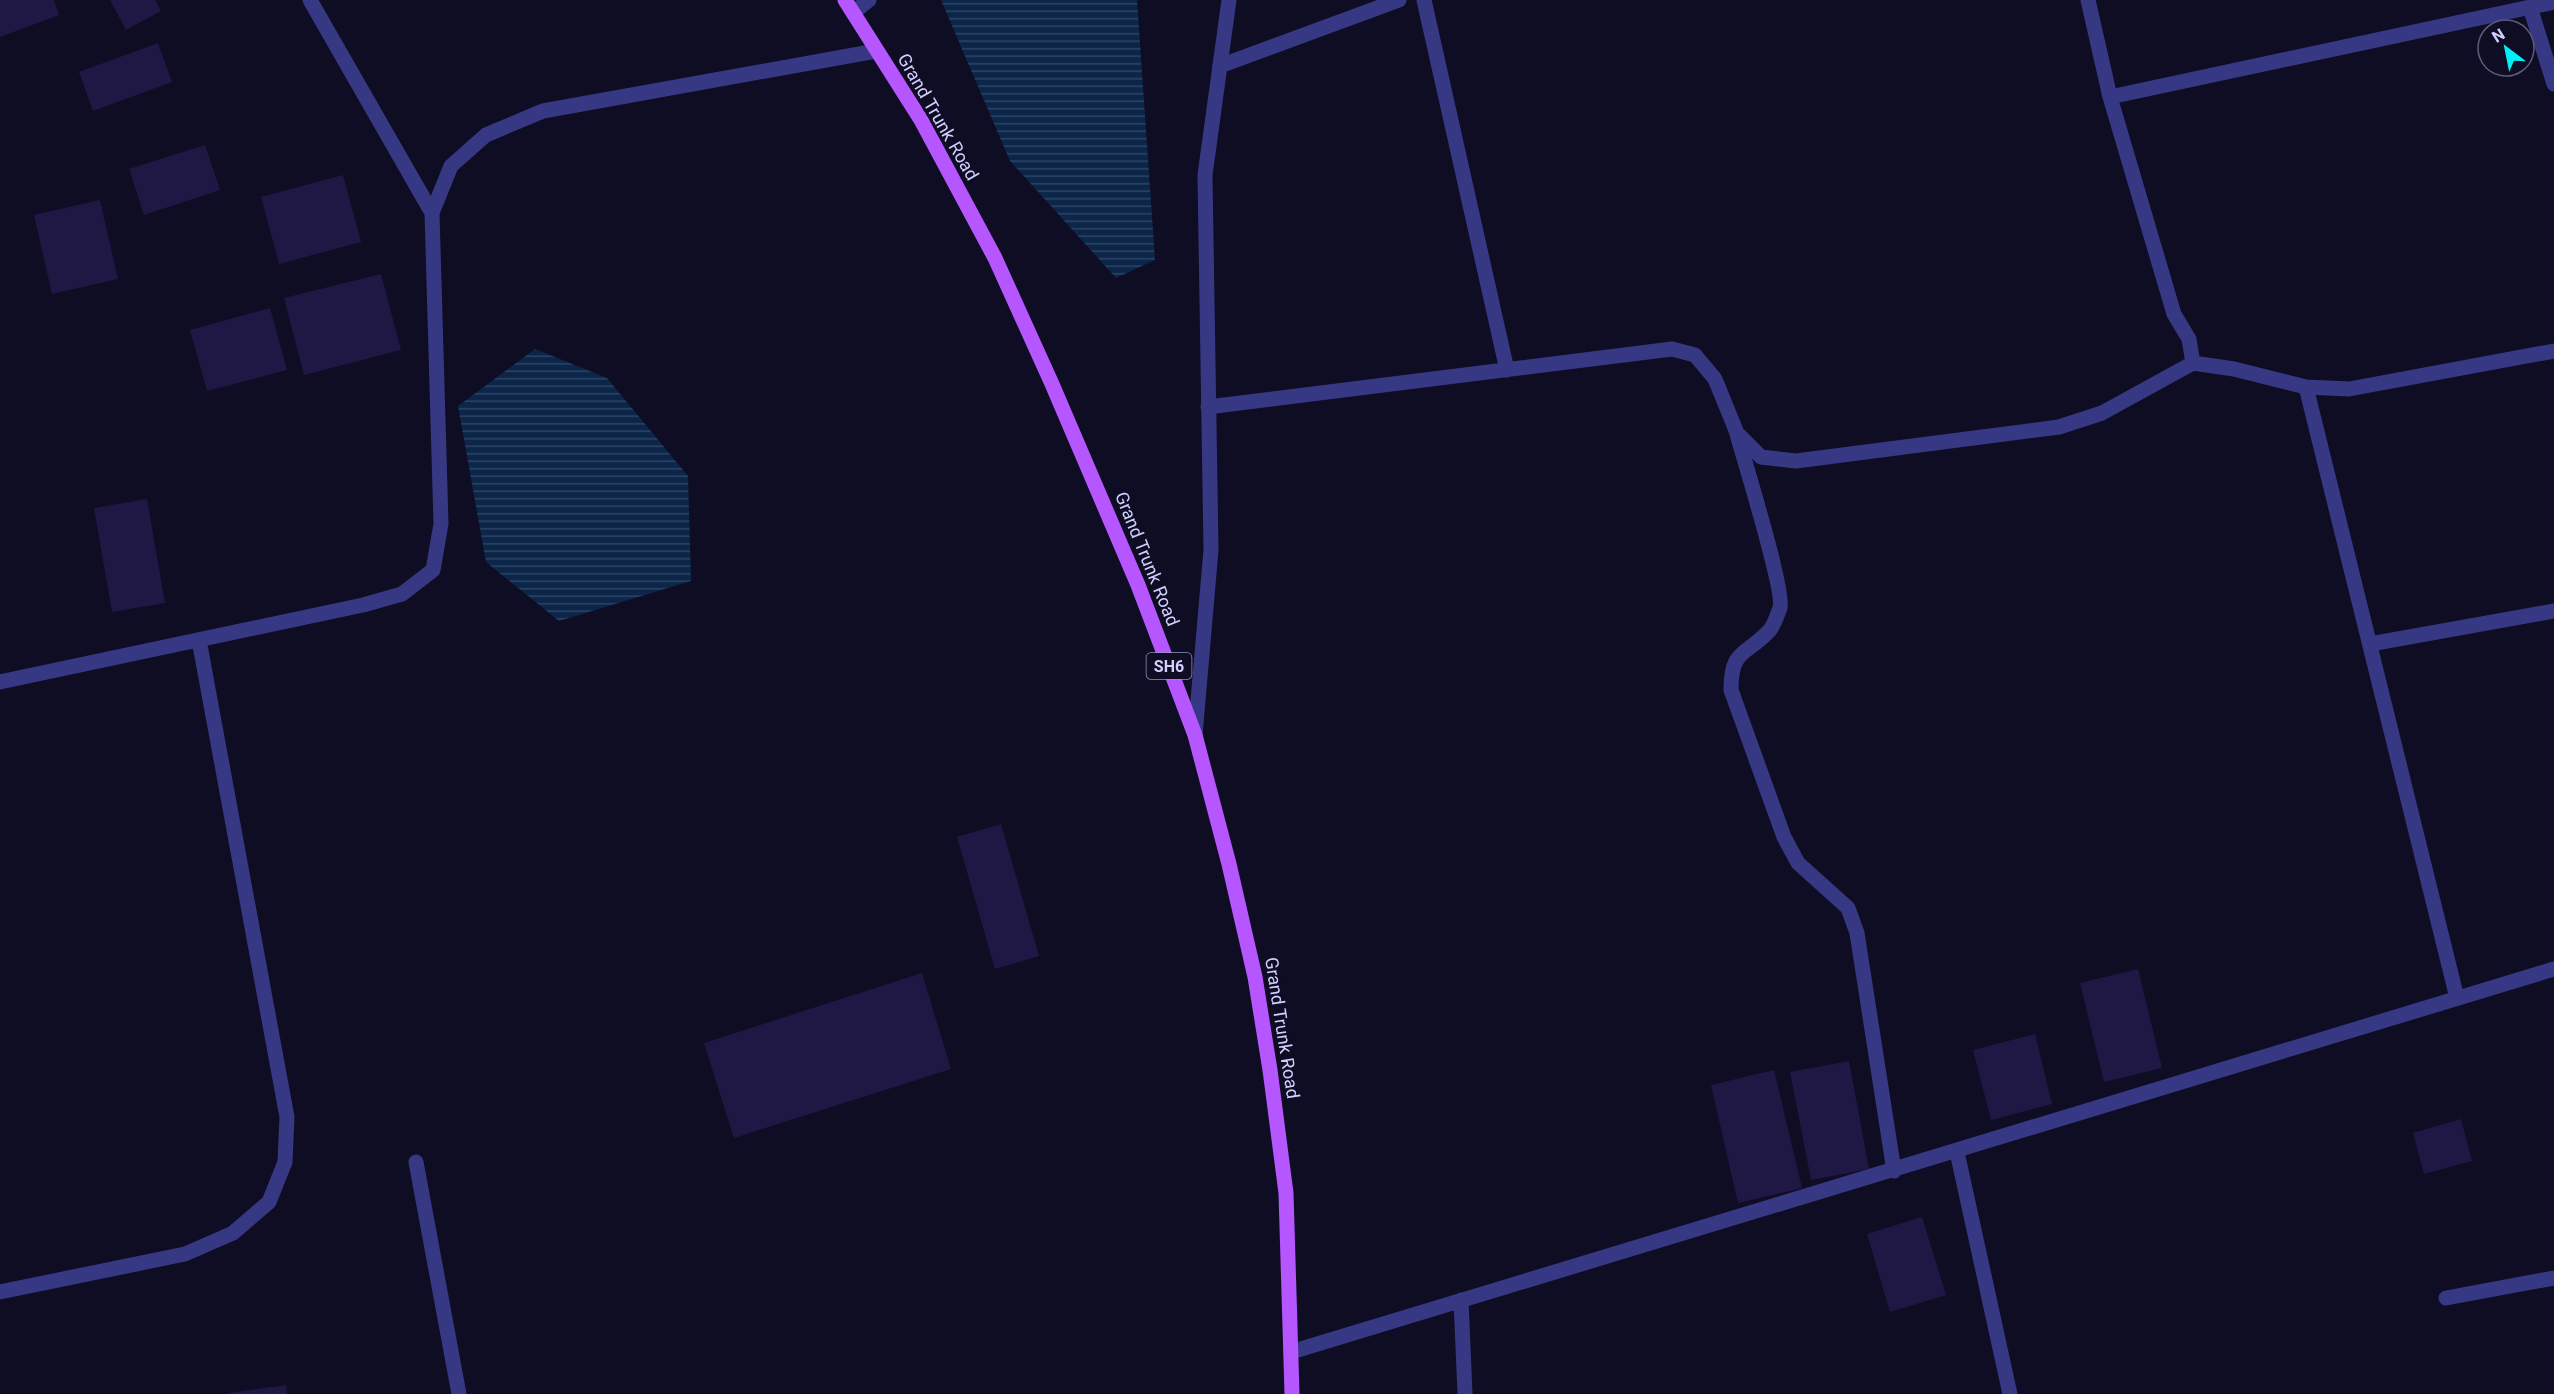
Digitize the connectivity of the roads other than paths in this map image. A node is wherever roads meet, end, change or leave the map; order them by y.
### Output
1 (310, 0) edge
2 (869, 0) edge
3 (1229, 0) edge
4 (1399, 0) edge
5 (1424, 0) edge
6 (2088, 0) edge
7 (2554, 2) edge
8 (849, 6) edge
9 (2530, 7) junction
10 (876, 51) junction
11 (1220, 66) junction
12 (2554, 84) edge
13 (2110, 98) junction
14 (432, 213) junction
15 (2554, 351) edge
16 (2193, 363) junction
17 (1507, 370) junction
18 (2306, 387) junction
19 (1208, 407) junction
20 (1737, 433) junction
21 (2554, 611) edge
22 (199, 640) junction
23 (2370, 644) junction
24 (0, 682) edge
25 (1195, 735) junction
26 (2554, 969) edge
27 (2457, 999) junction
28 (1957, 1152) junction
29 (416, 1162) dead end
30 (1894, 1171) junction
31 (2554, 1278) edge
32 (0, 1292) edge
33 (2446, 1298) dead end
34 (1461, 1300) junction
35 (1291, 1352) junction
36 (459, 1394) edge
37 (1292, 1394) edge
38 (1465, 1394) edge
39 (2010, 1394) edge

1 - 14 street
2 - 8 street
3 - 11 street
4 - 11 street
5 - 17 street
6 - 13 street
7 - 9 street
8 - 10 main road, Grand Trunk Road / SH6
9 - 12 street
9 - 13 street
10 - 14 street
10 - 25 main road, Grand Trunk Road / SH6
11 - 19 street
13 - 16 street
14 - 22 street
15 - 18 street
16 - 18 street
16 - 20 street
17 - 19 street
17 - 20 street
18 - 23 street
19 - 25 street
20 - 30 street
21 - 23 street
22 - 24 street
22 - 32 street
23 - 27 street
25 - 35 main road, Grand Trunk Road / SH6
26 - 27 street
27 - 28 street
28 - 30 street
28 - 39 street
29 - 36 street
30 - 34 street
31 - 33 street
34 - 35 street
34 - 38 street
35 - 37 main road, Grand Trunk Road / SH6

